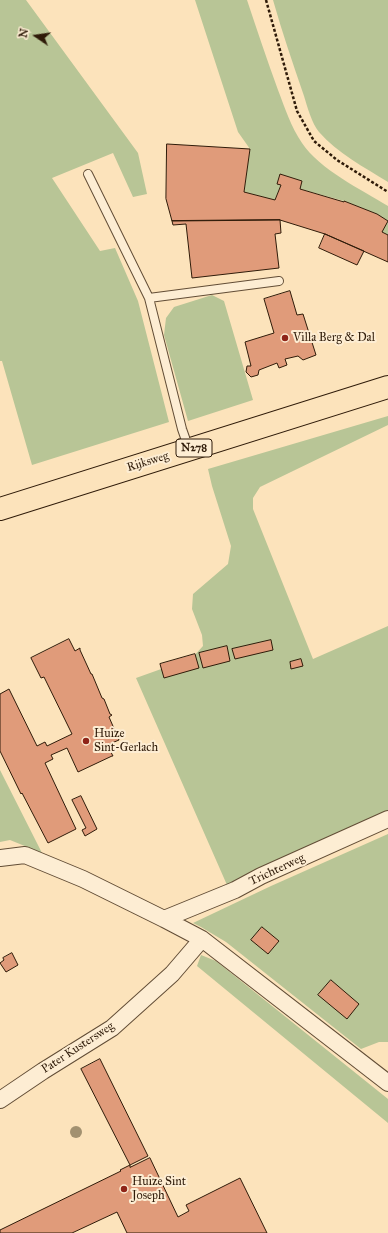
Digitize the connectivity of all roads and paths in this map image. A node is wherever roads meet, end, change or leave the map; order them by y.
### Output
1 (266, 0) edge
2 (88, 174) dead end
3 (388, 192) edge
4 (279, 281) dead end
5 (149, 298) junction
6 (388, 387) edge
7 (189, 450) junction
8 (0, 509) edge
9 (388, 819) edge
10 (0, 858) edge
11 (164, 919) junction
12 (202, 939) junction
13 (388, 1083) edge
14 (0, 1100) edge

1 - 3 path
2 - 5 lane
4 - 5 lane
5 - 7 lane
6 - 7 main road, Rijksweg / N278
7 - 8 main road, Rijksweg / N278
9 - 11 street, Trichterweg
10 - 11 street
11 - 12 street
12 - 13 street
12 - 14 street, Pater Kustersweg

